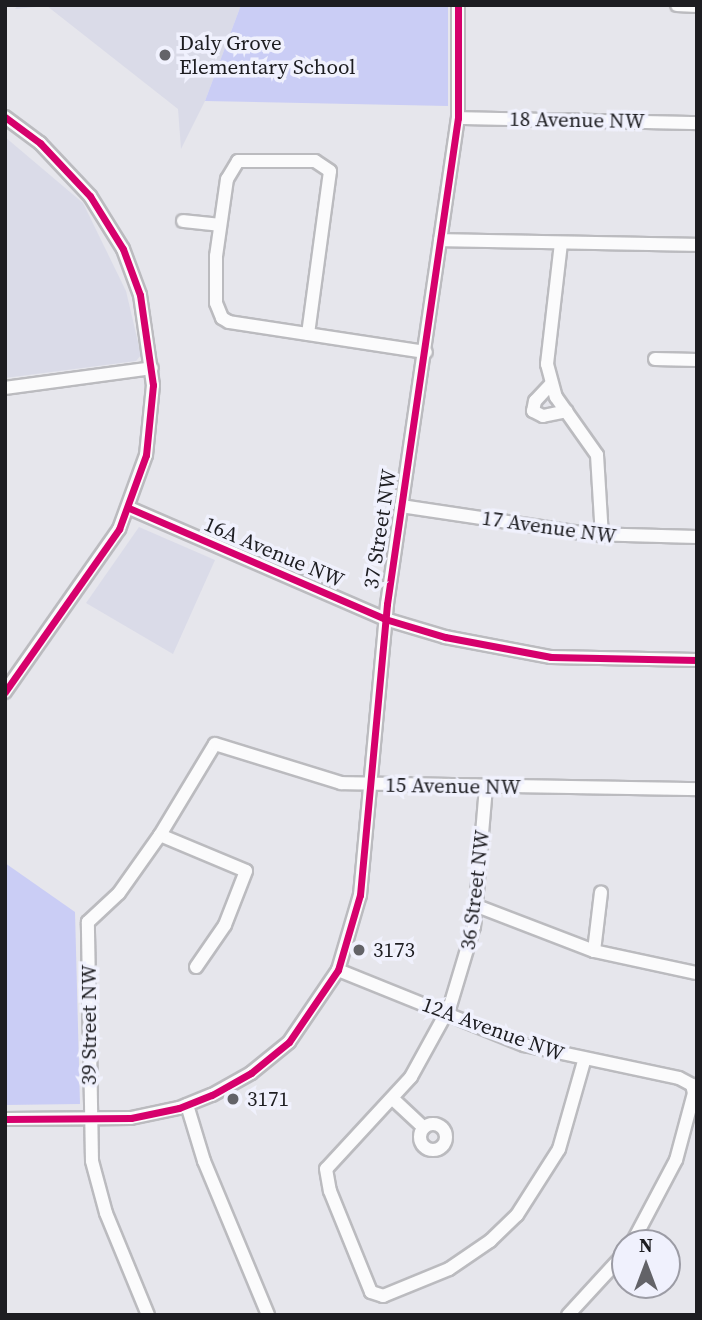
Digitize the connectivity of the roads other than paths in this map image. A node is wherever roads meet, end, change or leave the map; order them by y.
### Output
1 (458, 5) edge
2 (677, 5) edge
3 (697, 6) edge
4 (5, 117) edge
5 (458, 118) junction
6 (697, 123) edge
7 (183, 221) dead end
8 (220, 225) junction
9 (440, 240) junction
10 (562, 243) junction
11 (697, 245) edge
12 (308, 334) junction
13 (426, 352) junction
14 (655, 359) dead end
15 (697, 360) edge
16 (152, 368) junction
17 (551, 384) junction
18 (5, 388) edge
19 (566, 411) junction
20 (401, 506) junction
21 (129, 508) junction
22 (602, 536) junction
23 (697, 537) edge
24 (385, 618) junction
25 (697, 660) edge
26 (5, 692) edge
27 (217, 742) joint
28 (369, 785) junction
29 (486, 787) junction
30 (697, 789) edge
31 (160, 835) junction
32 (601, 892) dead end
33 (477, 905) junction
34 (594, 951) junction
35 (196, 967) dead end
36 (338, 970) junction
37 (697, 973) edge
38 (446, 1014) junction
39 (584, 1061) junction
40 (393, 1099) junction
41 (187, 1105) junction
42 (5, 1119) edge
43 (90, 1119) junction
44 (424, 1128) dead end
45 (639, 1229) edge
46 (611, 1268) edge
47 (148, 1315) edge
48 (268, 1315) edge
49 (568, 1315) edge

1 - 5 street, 37 Street NW
2 - 3 street
4 - 16 street
5 - 6 street, 18 Avenue NW
5 - 9 street, 37 Street NW
7 - 8 street
8 - 12 street
8 - 12 street
9 - 10 street
9 - 13 street, 37 Street NW
10 - 11 street
10 - 17 street
12 - 13 street
13 - 20 street, 37 Street NW
14 - 15 street
16 - 18 street
16 - 21 street
17 - 19 street
17 - 19 street
19 - 22 street
20 - 22 street, 17 Avenue NW
20 - 24 street, 37 Street NW
21 - 24 street, 16A Avenue NW
21 - 26 street
22 - 23 street, 17 Avenue NW
24 - 25 street, 16A Avenue NW
24 - 28 street, 37 Street NW
27 - 28 street, 15 Avenue NW
27 - 31 street, 39 Street NW
28 - 29 street, 15 Avenue NW
28 - 36 street, 37 Street NW
29 - 30 street, 15 Avenue NW
29 - 33 street, 36 Street NW
31 - 35 street
31 - 43 street, 39 Street NW
32 - 34 street
33 - 34 street
33 - 38 street, 36 Street NW
34 - 37 street
36 - 38 street, 12A Avenue NW
36 - 41 street, 37 Street NW
38 - 39 street, 12A Avenue NW
38 - 40 street, 36 Street NW
39 - 40 street, 36 Street NW
39 - 45 street, 12A Avenue NW
40 - 44 street
41 - 43 street, 37 Street NW
41 - 48 street
42 - 43 street, 37 Street NW
43 - 47 street, 39 Street NW
46 - 49 street

